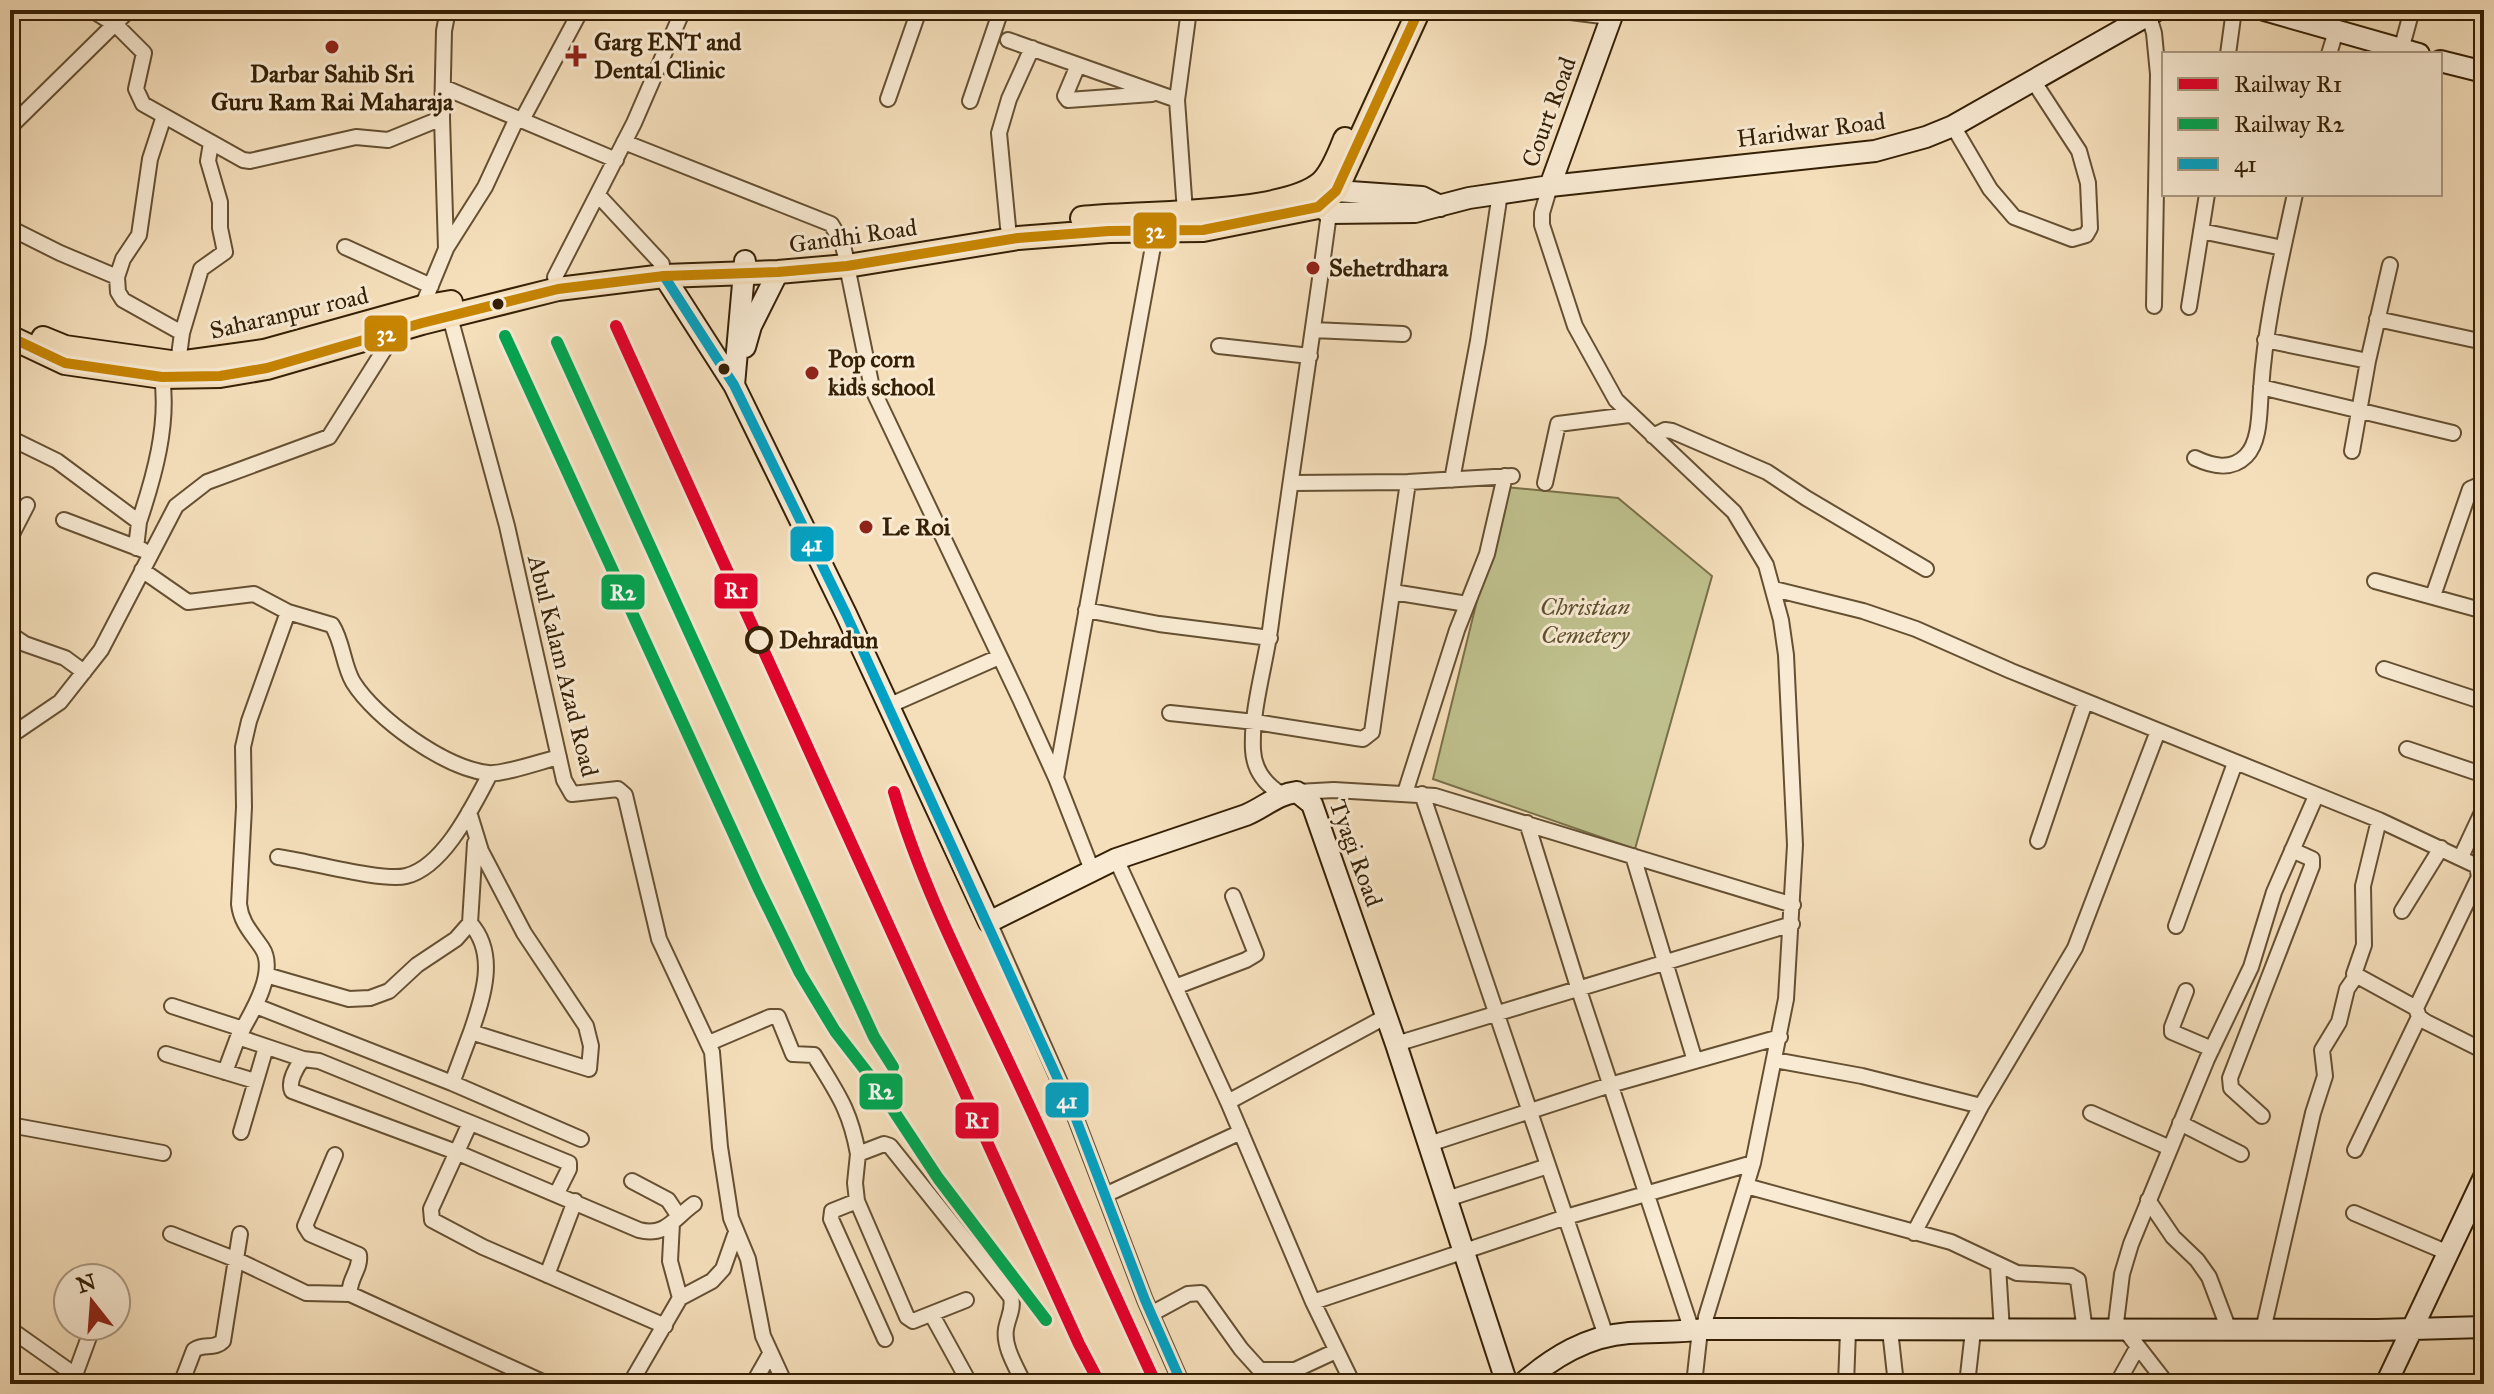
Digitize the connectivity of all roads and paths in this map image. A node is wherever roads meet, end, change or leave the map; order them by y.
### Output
1 (92, 10) edge
2 (129, 10) edge
3 (448, 10) edge
4 (581, 10) edge
5 (683, 10) edge
6 (919, 10) edge
7 (1001, 10) edge
8 (1189, 10) edge
9 (1402, 10) edge
10 (1419, 10) edge
11 (1555, 10) edge
12 (2234, 10) edge
13 (2264, 10) edge
14 (2412, 10) edge
15 (2153, 12) edge
16 (1612, 14) edge
17 (116, 25) junction
18 (2336, 31) junction
19 (1008, 40) dead end
20 (1032, 48) junction
21 (2228, 52) edge
22 (2330, 52) edge
23 (2410, 52) edge
24 (2442, 62) edge
25 (1078, 65) junction
26 (2484, 72) edge
27 (2034, 82) junction
28 (443, 87) junction
29 (1158, 93) junction
30 (888, 99) dead end
31 (1177, 100) junction
32 (970, 101) dead end
33 (164, 116) junction
34 (442, 118) junction
35 (519, 119) junction
36 (1953, 126) junction
37 (10, 127) edge
38 (624, 142) junction
39 (211, 143) junction
40 (616, 160) junction
41 (1550, 186) junction
42 (1500, 193) junction
43 (598, 195) junction
44 (2207, 196) edge
45 (2295, 196) edge
46 (1322, 197) junction
47 (1185, 212) junction
48 (1008, 227) junction
49 (10, 228) edge
50 (1156, 230) junction
51 (2201, 231) junction
52 (345, 247) dead end
53 (2283, 248) junction
54 (446, 249) junction
55 (846, 260) junction
56 (2390, 265) dead end
57 (744, 267) junction
58 (663, 270) junction
59 (778, 272) junction
60 (117, 277) junction
61 (555, 277) junction
62 (431, 286) junction
63 (2154, 306) dead end
64 (422, 307) junction
65 (2189, 307) dead end
66 (450, 317) junction
67 (2377, 319) junction
68 (10, 323) edge
69 (396, 323) junction
70 (1313, 330) junction
71 (182, 333) junction
72 (1403, 334) dead end
73 (10, 338) edge
74 (2265, 340) junction
75 (2484, 342) edge
76 (1219, 346) dead end
77 (1310, 356) junction
78 (2368, 361) junction
79 (170, 370) junction
80 (734, 385) junction
81 (2261, 387) junction
82 (2359, 411) junction
83 (1629, 415) junction
84 (2453, 433) dead end
85 (1653, 436) junction
86 (10, 438) edge
87 (2352, 451) dead end
88 (2195, 458) dead end
89 (1452, 480) junction
90 (1408, 482) junction
91 (1292, 483) junction
92 (1545, 483) dead end
93 (2484, 487) edge
94 (27, 505) dead end
95 (64, 520) dead end
96 (139, 522) junction
97 (10, 538) edge
98 (136, 548) junction
99 (151, 553) junction
100 (1926, 569) dead end
101 (142, 570) junction
102 (2375, 581) dead end
103 (1774, 589) junction
104 (1393, 592) junction
105 (2433, 596) junction
106 (1467, 604) junction
107 (1086, 610) junction
108 (2484, 611) edge
109 (288, 612) junction
110 (10, 634) edge
111 (1270, 638) junction
112 (999, 657) junction
113 (2384, 669) dead end
114 (84, 672) junction
115 (2085, 702) junction
116 (2484, 702) edge
117 (888, 706) junction
118 (1170, 713) dead end
119 (1255, 722) junction
120 (2158, 731) junction
121 (10, 736) edge
122 (2407, 749) dead end
123 (559, 757) junction
124 (2235, 763) junction
125 (490, 774) junction
126 (2484, 775) edge
127 (1056, 778) junction
128 (1289, 793) junction
129 (1405, 793) junction
130 (1422, 794) junction
131 (2316, 796) junction
132 (2484, 808) edge
133 (469, 812) junction
134 (2379, 820) junction
135 (1527, 823) junction
136 (475, 837) junction
137 (2038, 841) dead end
138 (2441, 848) junction
139 (2292, 850) junction
140 (1633, 856) junction
141 (278, 857) dead end
142 (2461, 857) junction
143 (1116, 859) junction
144 (1092, 870) junction
145 (1233, 896) dead end
146 (1793, 905) junction
147 (2402, 911) dead end
148 (989, 922) junction
149 (470, 923) junction
150 (1792, 924) junction
151 (2176, 926) dead end
152 (1665, 963) junction
153 (266, 975) junction
154 (2356, 976) junction
155 (1175, 987) junction
156 (1579, 990) junction
157 (2186, 991) dead end
158 (172, 1006) dead end
159 (256, 1006) junction
160 (2418, 1013) junction
161 (1497, 1014) junction
162 (1385, 1017) junction
163 (471, 1032) junction
164 (240, 1033) junction
165 (1780, 1037) junction
166 (709, 1043) junction
167 (1396, 1044) junction
168 (266, 1047) junction
169 (2212, 1049) junction
170 (2484, 1051) edge
171 (166, 1054) dead end
172 (303, 1059) junction
173 (1775, 1060) junction
174 (1695, 1061) junction
175 (225, 1072) junction
176 (255, 1081) junction
177 (452, 1083) junction
178 (1610, 1085) junction
179 (1228, 1102) junction
180 (1981, 1106) junction
181 (1530, 1112) junction
182 (2091, 1113) dead end
183 (2262, 1116) dead end
184 (470, 1123) junction
185 (2180, 1123) junction
186 (10, 1125) edge
187 (241, 1132) dead end
188 (1241, 1132) junction
189 (581, 1139) dead end
190 (1429, 1144) junction
191 (2170, 1148) junction
192 (2355, 1150) dead end
193 (456, 1152) junction
194 (163, 1153) dead end
195 (858, 1154) junction
196 (2241, 1154) dead end
197 (335, 1155) dead end
198 (1753, 1163) junction
199 (1548, 1166) junction
200 (2484, 1177) edge
201 (632, 1181) dead end
202 (1746, 1186) junction
203 (557, 1193) junction
204 (1645, 1193) junction
205 (1105, 1195) junction
206 (1447, 1199) junction
207 (2148, 1200) junction
208 (575, 1201) junction
209 (857, 1201) junction
210 (694, 1204) dead end
211 (2354, 1213) dead end
212 (1566, 1217) junction
213 (675, 1219) junction
214 (736, 1232) junction
215 (1914, 1233) junction
216 (171, 1234) dead end
217 (240, 1234) dead end
218 (1464, 1250) junction
219 (2446, 1252) junction
220 (237, 1260) junction
221 (1998, 1266) junction
222 (547, 1275) junction
223 (350, 1294) junction
224 (680, 1298) junction
225 (966, 1300) dead end
226 (1313, 1302) junction
227 (1151, 1314) junction
228 (932, 1315) junction
229 (665, 1326) junction
230 (2484, 1327) edge
231 (10, 1329) edge
232 (2411, 1329) junction
233 (1699, 1330) junction
234 (1890, 1330) junction
235 (2120, 1330) junction
236 (2229, 1330) junction
237 (2263, 1330) junction
238 (1848, 1331) junction
239 (1973, 1331) junction
240 (2002, 1331) junction
241 (2085, 1331) junction
242 (1606, 1336) junction
243 (885, 1339) dead end
244 (89, 1342) edge
245 (2137, 1348) junction
246 (1336, 1351) junction
247 (770, 1354) junction
248 (79, 1380) edge
249 (181, 1384) edge
250 (547, 1384) edge
251 (630, 1384) edge
252 (753, 1384) edge
253 (785, 1384) edge
254 (970, 1384) edge
255 (1024, 1384) edge
256 (1182, 1384) edge
257 (1353, 1384) edge
258 (1507, 1384) edge
259 (1522, 1384) edge
260 (1694, 1384) edge
261 (1846, 1384) edge
262 (1896, 1384) edge
263 (1967, 1384) edge
264 (2117, 1384) edge
265 (2167, 1384) edge
266 (2386, 1384) edge

1 - 17 street
2 - 17 street
3 - 28 street
4 - 35 street
5 - 38 street
6 - 30 street
7 - 32 street
8 - 31 street
9 - 46 main road
10 - 46 main road
11 - 16 street
12 - 21 street
13 - 18 street
14 - 23 street
15 - 27 street, Haridwar Road
15 - 63 street
16 - 41 street, Court Road
17 - 33 street
17 - 37 street
18 - 22 street
18 - 23 street
19 - 20 street
20 - 25 street
20 - 48 street
24 - 26 street
25 - 29 street
25 - 29 street
27 - 36 street, Haridwar Road
27 - 36 street
28 - 34 street
28 - 35 street
29 - 31 street
31 - 47 street
33 - 39 street
33 - 60 street
34 - 39 street
34 - 54 street
35 - 40 street
35 - 54 street
36 - 41 street, Haridwar Road
38 - 40 street
38 - 55 street
39 - 71 street
40 - 43 street
41 - 42 street, Haridwar Road
41 - 83 street
42 - 46 street, Haridwar Road
42 - 89 street
43 - 58 street
43 - 61 street
44 - 51 street
45 - 53 street
46 - 47 main road, Gandhi Road
46 - 50 main road, Gandhi Road
46 - 70 street, Tyagi Road
47 - 48 main road, Gandhi Road
48 - 55 main road, Gandhi Road
49 - 60 street
50 - 55 main road, Gandhi Road
50 - 107 street
51 - 53 street
51 - 65 street
52 - 62 street
53 - 74 street
54 - 62 street
55 - 57 main road, Gandhi Road
55 - 59 main road, Gandhi Road
55 - 112 street
56 - 67 street
57 - 58 main road, Gandhi Road
57 - 59 main road, Gandhi Road
57 - 80 street
58 - 61 main road, Gandhi Road
58 - 66 main road, Gandhi Road
58 - 80 street
59 - 80 street
60 - 71 street
61 - 64 main road, Gandhi Road
62 - 64 street
64 - 69 main road, Gandhi Road
66 - 69 main road, Gandhi Road
66 - 123 street, Abul Kalam Azad Road
67 - 75 street
67 - 78 street
68 - 79 main road, Saharanpur road
69 - 79 main road, Saharanpur road
69 - 99 street
70 - 72 street
70 - 77 street, Tyagi Road
71 - 79 street
73 - 79 main road, Saharanpur road
74 - 78 street
74 - 81 street
76 - 77 street
77 - 91 street, Tyagi Road
78 - 82 street
79 - 96 street
80 - 117 street
81 - 82 street
81 - 88 street
82 - 84 street
82 - 87 street
83 - 85 street
83 - 92 street
85 - 100 street
85 - 103 street
86 - 96 street
89 - 90 street
89 - 106 street
90 - 91 street
90 - 104 street
91 - 111 street, Tyagi Road
93 - 105 street
94 - 97 street
95 - 98 street
96 - 98 street
98 - 99 street
99 - 101 street
101 - 109 street
101 - 114 street
102 - 105 street
103 - 115 street
103 - 146 street
104 - 106 street
104 - 119 street
105 - 108 street
106 - 129 street
107 - 111 street
107 - 127 street
109 - 125 street
109 - 153 street
110 - 114 street
111 - 119 street, Tyagi Road
112 - 117 street
112 - 127 street
113 - 116 street
114 - 121 street
115 - 120 street
115 - 137 street
117 - 148 street
118 - 119 street
119 - 128 street, Tyagi Road
120 - 124 street
120 - 180 street
122 - 126 street
123 - 125 street
123 - 166 street, Abul Kalam Azad Road
124 - 131 street
124 - 151 street
125 - 133 street
127 - 144 street
128 - 129 street
128 - 143 street
128 - 162 street, Tyagi Road
129 - 130 street
130 - 135 street
130 - 161 street
131 - 134 street
131 - 139 street
132 - 142 street
133 - 136 street
133 - 141 street
134 - 138 street
134 - 154 street
135 - 140 street
135 - 156 street
136 - 149 street
136 - 163 street
138 - 142 street
138 - 147 street
139 - 169 street
139 - 183 street
140 - 146 street
140 - 152 street
142 - 160 street
143 - 144 street
143 - 155 street
144 - 148 street
145 - 155 street
146 - 150 street
148 - 205 street
149 - 153 street
149 - 163 street
150 - 152 street
150 - 165 street
152 - 156 street
152 - 174 street
153 - 159 street
154 - 160 street
154 - 237 street
155 - 179 street
156 - 161 street
156 - 178 street
157 - 169 street
158 - 164 street
159 - 164 street
159 - 177 street
160 - 170 street
160 - 192 street
161 - 167 street
161 - 181 street
162 - 167 street, Tyagi Road
162 - 179 street
163 - 177 street
164 - 168 street
164 - 175 street
165 - 173 street
165 - 174 street
166 - 195 street
166 - 214 street, Abul Kalam Azad Road
167 - 190 street, Tyagi Road
168 - 172 street
168 - 176 street
169 - 185 street
171 - 175 street
172 - 184 street
172 - 193 street
173 - 180 street
173 - 198 street
174 - 178 street
175 - 176 street
176 - 187 street
177 - 189 street
178 - 181 street
178 - 204 street
179 - 188 street
180 - 215 street
181 - 190 street
181 - 199 street
182 - 191 street
184 - 193 street
184 - 203 street
185 - 191 street
185 - 196 street
186 - 194 street
188 - 205 street
188 - 226 street
190 - 206 street, Tyagi Road
191 - 207 street
193 - 203 street
193 - 222 street
195 - 209 street
195 - 255 street
197 - 223 street
198 - 202 street
198 - 204 street
199 - 206 street
199 - 212 street
200 - 219 street
201 - 213 street
202 - 215 street
202 - 233 street
203 - 208 street
204 - 212 street
204 - 233 street
205 - 227 street
206 - 218 street, Tyagi Road
207 - 235 street
207 - 236 street
208 - 213 street
208 - 222 street
209 - 228 street
209 - 243 street
210 - 213 street
211 - 219 street
212 - 218 street
212 - 242 street
213 - 224 street
214 - 224 street
214 - 247 street, Abul Kalam Azad Road
215 - 221 street
216 - 220 street
217 - 220 street
218 - 226 street
218 - 258 street, Tyagi Road
219 - 232 street
220 - 223 street
220 - 249 street
221 - 240 street
221 - 241 street
222 - 229 street
223 - 250 street
224 - 229 street
225 - 228 street
226 - 246 street
227 - 246 street
227 - 256 street
228 - 254 street
229 - 251 street
230 - 232 street
231 - 248 street
232 - 237 street
232 - 266 street
233 - 238 street
233 - 242 street
233 - 260 street
234 - 238 street
234 - 239 street
234 - 262 street
235 - 236 street
235 - 241 street
235 - 245 street
236 - 237 street
238 - 261 street
239 - 240 street
239 - 263 street
240 - 241 street
242 - 259 street
244 - 248 street
245 - 264 street
245 - 265 street
246 - 257 street
247 - 252 street
247 - 253 street, Abul Kalam Azad Road

